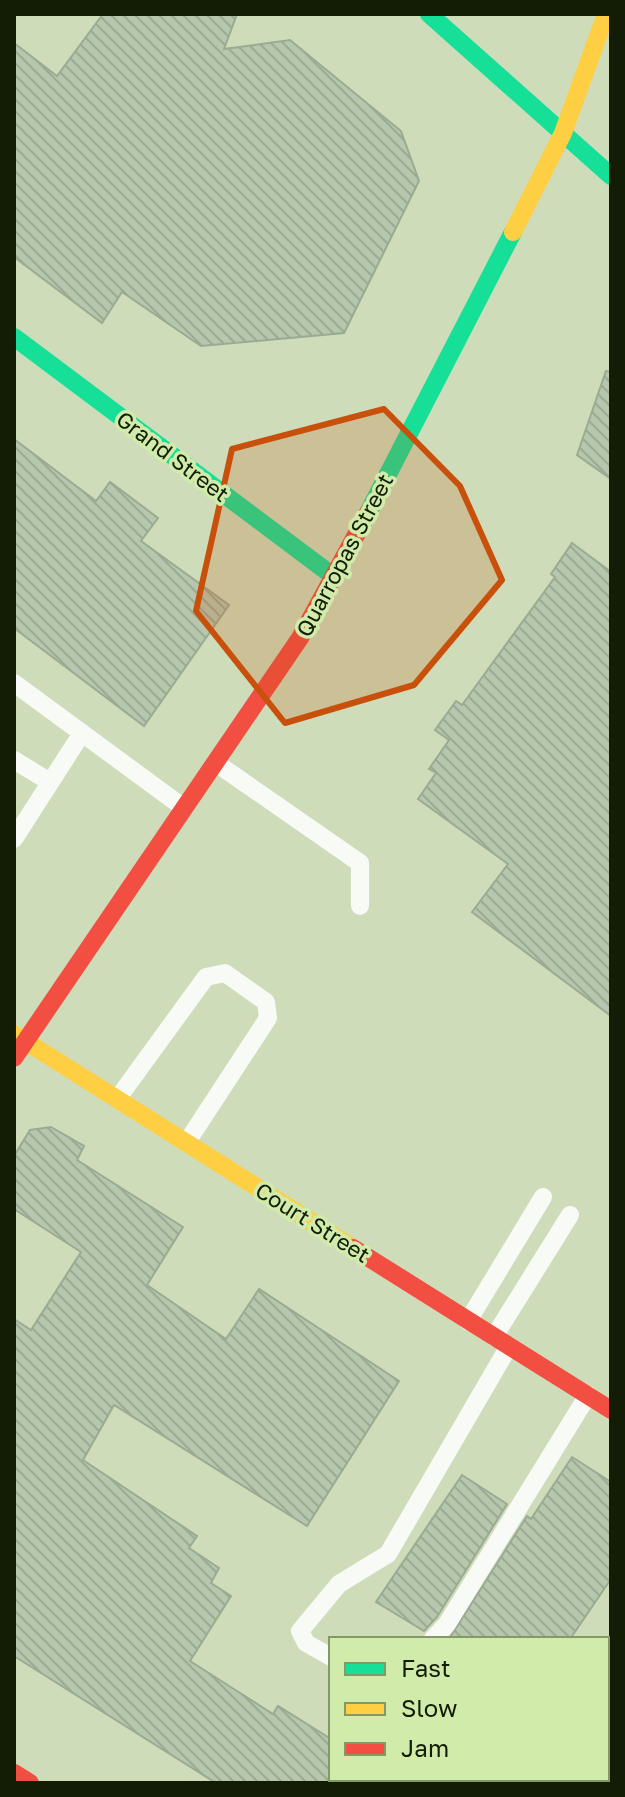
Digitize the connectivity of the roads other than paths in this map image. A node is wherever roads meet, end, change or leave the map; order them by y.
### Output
1 (429, 14) edge
2 (606, 14) edge
3 (563, 133) junction
4 (611, 176) edge
5 (14, 337) edge
6 (333, 576) junction
7 (14, 683) edge
8 (82, 733) junction
9 (14, 760) edge
10 (216, 763) junction
11 (50, 782) junction
12 (186, 810) junction
13 (14, 839) edge
14 (360, 906) dead end
15 (20, 1037) edge
16 (14, 1058) edge
17 (118, 1098) junction
18 (187, 1142) junction
19 (543, 1197) dead end
20 (570, 1215) dead end
21 (468, 1321) junction
22 (502, 1341) junction
23 (588, 1395) junction
24 (611, 1410) edge
25 (435, 1637) edge
26 (329, 1656) edge
27 (14, 1773) edge
28 (30, 1783) edge

1 - 3 street
2 - 3 street, Quarropas Street
3 - 4 street
3 - 6 street, Quarropas Street
5 - 6 street, Grand Street
6 - 10 street, Quarropas Street
7 - 8 lane
8 - 11 lane
8 - 12 lane
9 - 11 lane
10 - 12 street, Quarropas Street
10 - 14 lane
11 - 13 lane
12 - 15 street, Quarropas Street
15 - 16 street, Quarropas Street
15 - 17 street, Court Street
17 - 18 street, Court Street
17 - 18 lane
18 - 21 street, Court Street
19 - 21 lane
20 - 22 lane
21 - 22 street, Court Street
22 - 23 street, Court Street
22 - 26 lane
23 - 24 street, Court Street
23 - 25 lane
27 - 28 street

